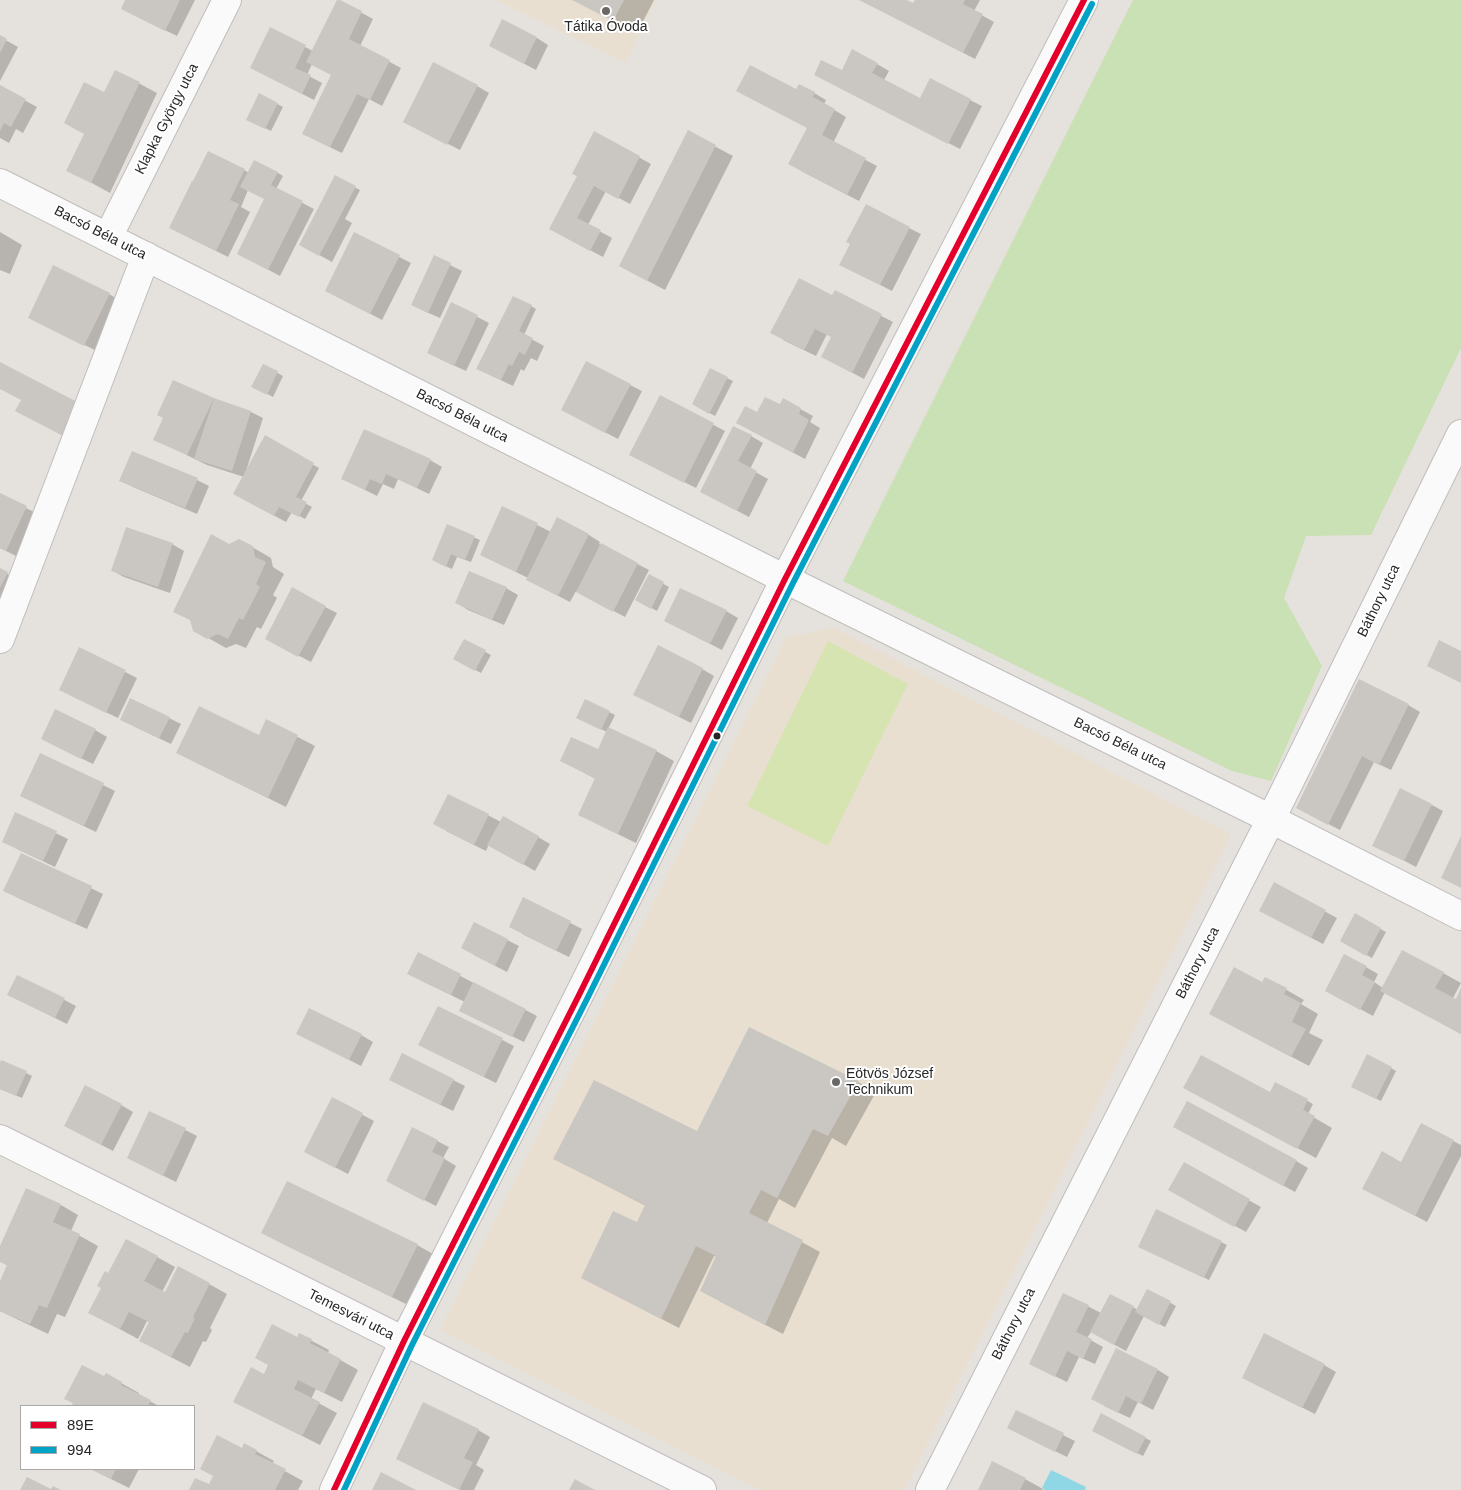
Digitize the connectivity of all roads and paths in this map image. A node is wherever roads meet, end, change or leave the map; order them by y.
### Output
1 (227, 0) edge
2 (1084, 0) edge
3 (0, 183) edge
4 (108, 237) junction
5 (146, 256) junction
6 (1461, 434) edge
7 (785, 579) junction
8 (0, 639) edge
9 (1271, 819) junction
10 (1461, 916) edge
11 (0, 1140) edge
12 (404, 1341) junction
13 (334, 1490) edge
14 (702, 1490) edge
15 (930, 1490) edge

1 - 4 street, Klapka György utca
2 - 7 street
3 - 4 street, Bacsó Béla utca
4 - 5 street, Bacsó Béla utca
5 - 7 street, Bacsó Béla utca
5 - 8 street
6 - 9 street, Báthory utca
7 - 9 street, Bacsó Béla utca
7 - 12 street
9 - 10 street, Bacsó Béla utca
9 - 15 street, Báthory utca
11 - 12 street, Temesvári utca
12 - 13 street
12 - 14 street, Temesvári utca

